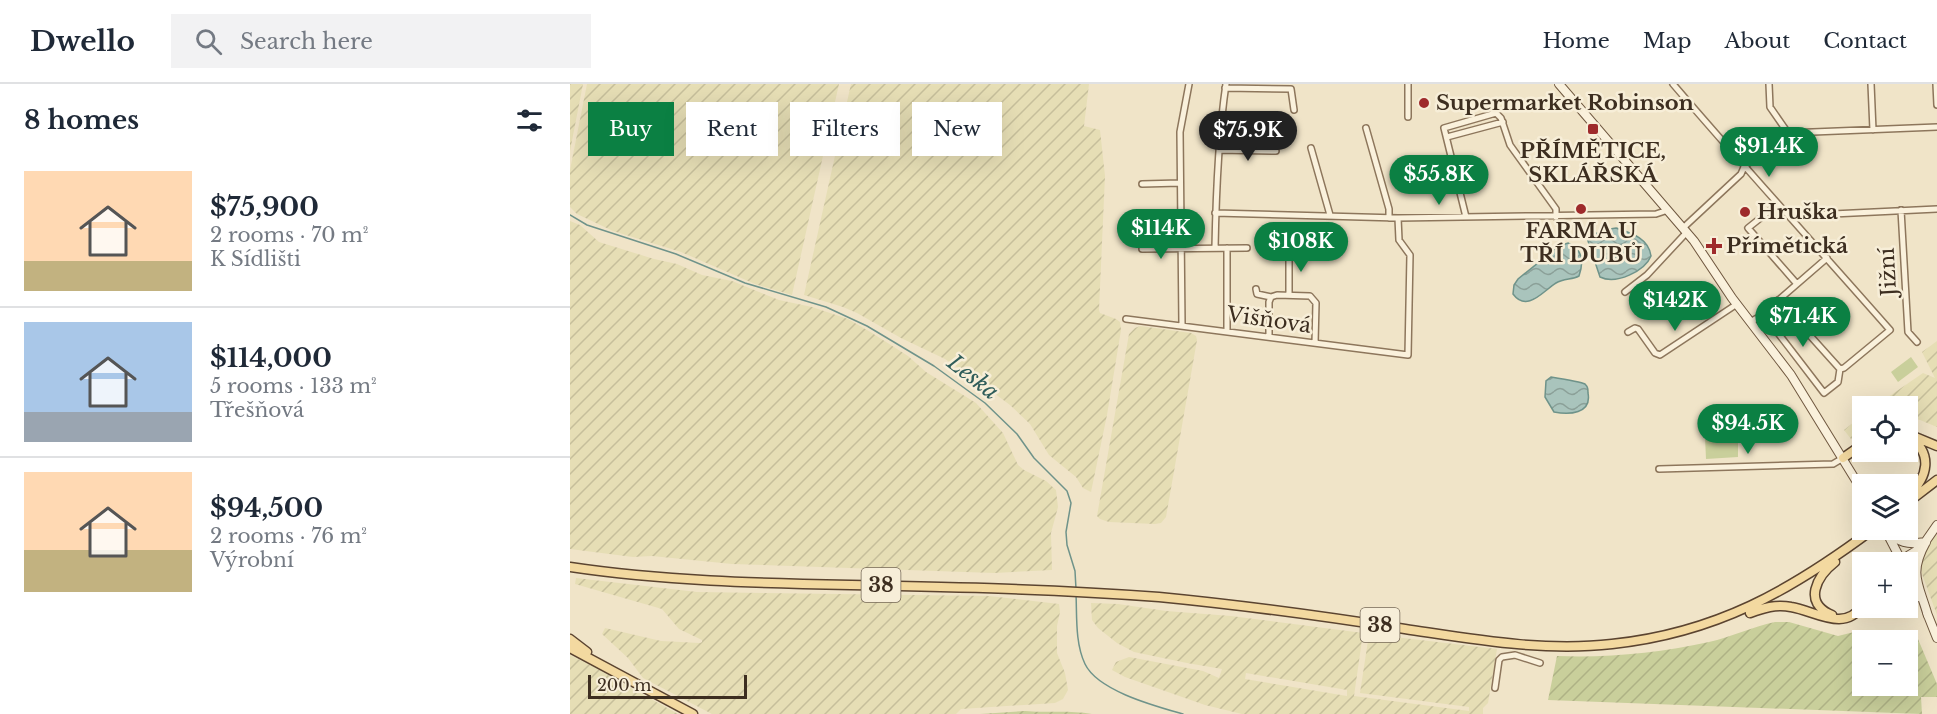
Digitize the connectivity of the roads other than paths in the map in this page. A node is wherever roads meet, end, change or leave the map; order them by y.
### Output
1 (1189, 84) edge
2 (1408, 84) edge
3 (1559, 84) edge
4 (1672, 84) edge
5 (1769, 84) edge
6 (1871, 84) edge
7 (1936, 84) edge
8 (1226, 86) edge
9 (1937, 105) edge
10 (1294, 110) dead end
11 (1408, 117) dead end
12 (1503, 122) junction
13 (1366, 128) dead end
14 (1937, 128) edge
15 (1873, 130) junction
16 (1788, 133) junction
17 (1447, 137) junction
18 (1311, 148) dead end
19 (1219, 150) junction
20 (1276, 151) dead end
21 (1744, 167) junction
22 (1180, 183) junction
23 (1142, 184) dead end
24 (1778, 204) junction
25 (1937, 208) edge
26 (1668, 210) junction
27 (1900, 210) junction
28 (1215, 213) junction
29 (1330, 215) junction
30 (1791, 216) junction
31 (1466, 217) junction
32 (1556, 217) junction
33 (1389, 218) junction
34 (1398, 218) junction
35 (1685, 230) junction
36 (1227, 248) junction
37 (1248, 248) dead end
38 (1142, 249) dead end
39 (1180, 249) junction
40 (1215, 249) junction
41 (1289, 251) dead end
42 (1827, 258) junction
43 (1797, 284) junction
44 (1256, 289) dead end
45 (1625, 292) dead end
46 (1289, 295) junction
47 (1271, 297) junction
48 (1778, 300) junction
49 (1737, 304) junction
50 (1126, 319) dead end
51 (1768, 320) dead end
52 (1750, 321) junction
53 (1182, 325) junction
54 (1227, 331) junction
55 (1628, 332) dead end
56 (1269, 337) junction
57 (1917, 342) dead end
58 (1315, 343) junction
59 (1839, 369) junction
60 (1918, 436) edge
61 (1918, 446) edge
62 (1937, 446) edge
63 (1852, 452) edge
64 (1843, 458) junction
65 (1659, 469) dead end
66 (1852, 474) edge
67 (1937, 480) edge
68 (1918, 485) edge
69 (1918, 494) edge
70 (1937, 525) edge
71 (1898, 540) edge
72 (1856, 541) joint
73 (1926, 542) junction
74 (1915, 552) edge
75 (570, 567) edge
76 (1918, 595) edge
77 (1852, 610) edge
78 (1852, 616) edge
79 (1928, 616) junction
80 (1692, 629) junction
81 (1937, 638) edge
82 (570, 639) edge
83 (570, 648) edge
84 (1540, 663) dead end
85 (612, 669) junction
86 (1495, 688) dead end
87 (693, 714) edge

1 - 22 street
2 - 11 street
3 - 26 main road
4 - 21 street
5 - 16 street
6 - 15 street
7 - 9 street
8 - 10 street
8 - 19 street
12 - 17 street
12 - 17 street
12 - 32 street
13 - 33 street
14 - 15 street
15 - 16 street
16 - 21 street
17 - 31 street
18 - 29 street
19 - 20 street
19 - 28 street
21 - 24 street
21 - 35 street
22 - 23 street
22 - 39 street
24 - 30 street
24 - 43 street
25 - 27 street
26 - 32 street
26 - 35 main road
27 - 30 street
27 - 57 street, Jižní
28 - 29 street
28 - 40 street
29 - 33 street
30 - 42 street
31 - 32 street
31 - 34 street
33 - 34 street
34 - 58 street, Višňová
35 - 45 street
35 - 49 main road
36 - 37 street
36 - 40 street
36 - 54 street
38 - 39 street
39 - 40 street
39 - 53 street
41 - 46 street
42 - 43 street
42 - 59 street
43 - 48 street
44 - 47 street
46 - 47 street
46 - 58 street
47 - 56 street
48 - 52 street
48 - 59 street
49 - 52 main road
49 - 55 street
50 - 53 street, Višňová
51 - 59 street
52 - 64 main road
53 - 54 street, Višňová
54 - 56 street, Višňová
56 - 58 street, Višňová
60 - 62 main road
61 - 68 main road
63 - 64 main road
64 - 65 street
64 - 66 main road
67 - 69 main road
70 - 73 main road
71 - 73 main road
72 - 77 main road
72 - 80 main road, 38
73 - 74 main road
73 - 79 main road
75 - 80 main road, 38
76 - 79 main road
78 - 80 main road
79 - 81 main road
82 - 85 main road
83 - 85 main road
84 - 86 street
85 - 87 main road

